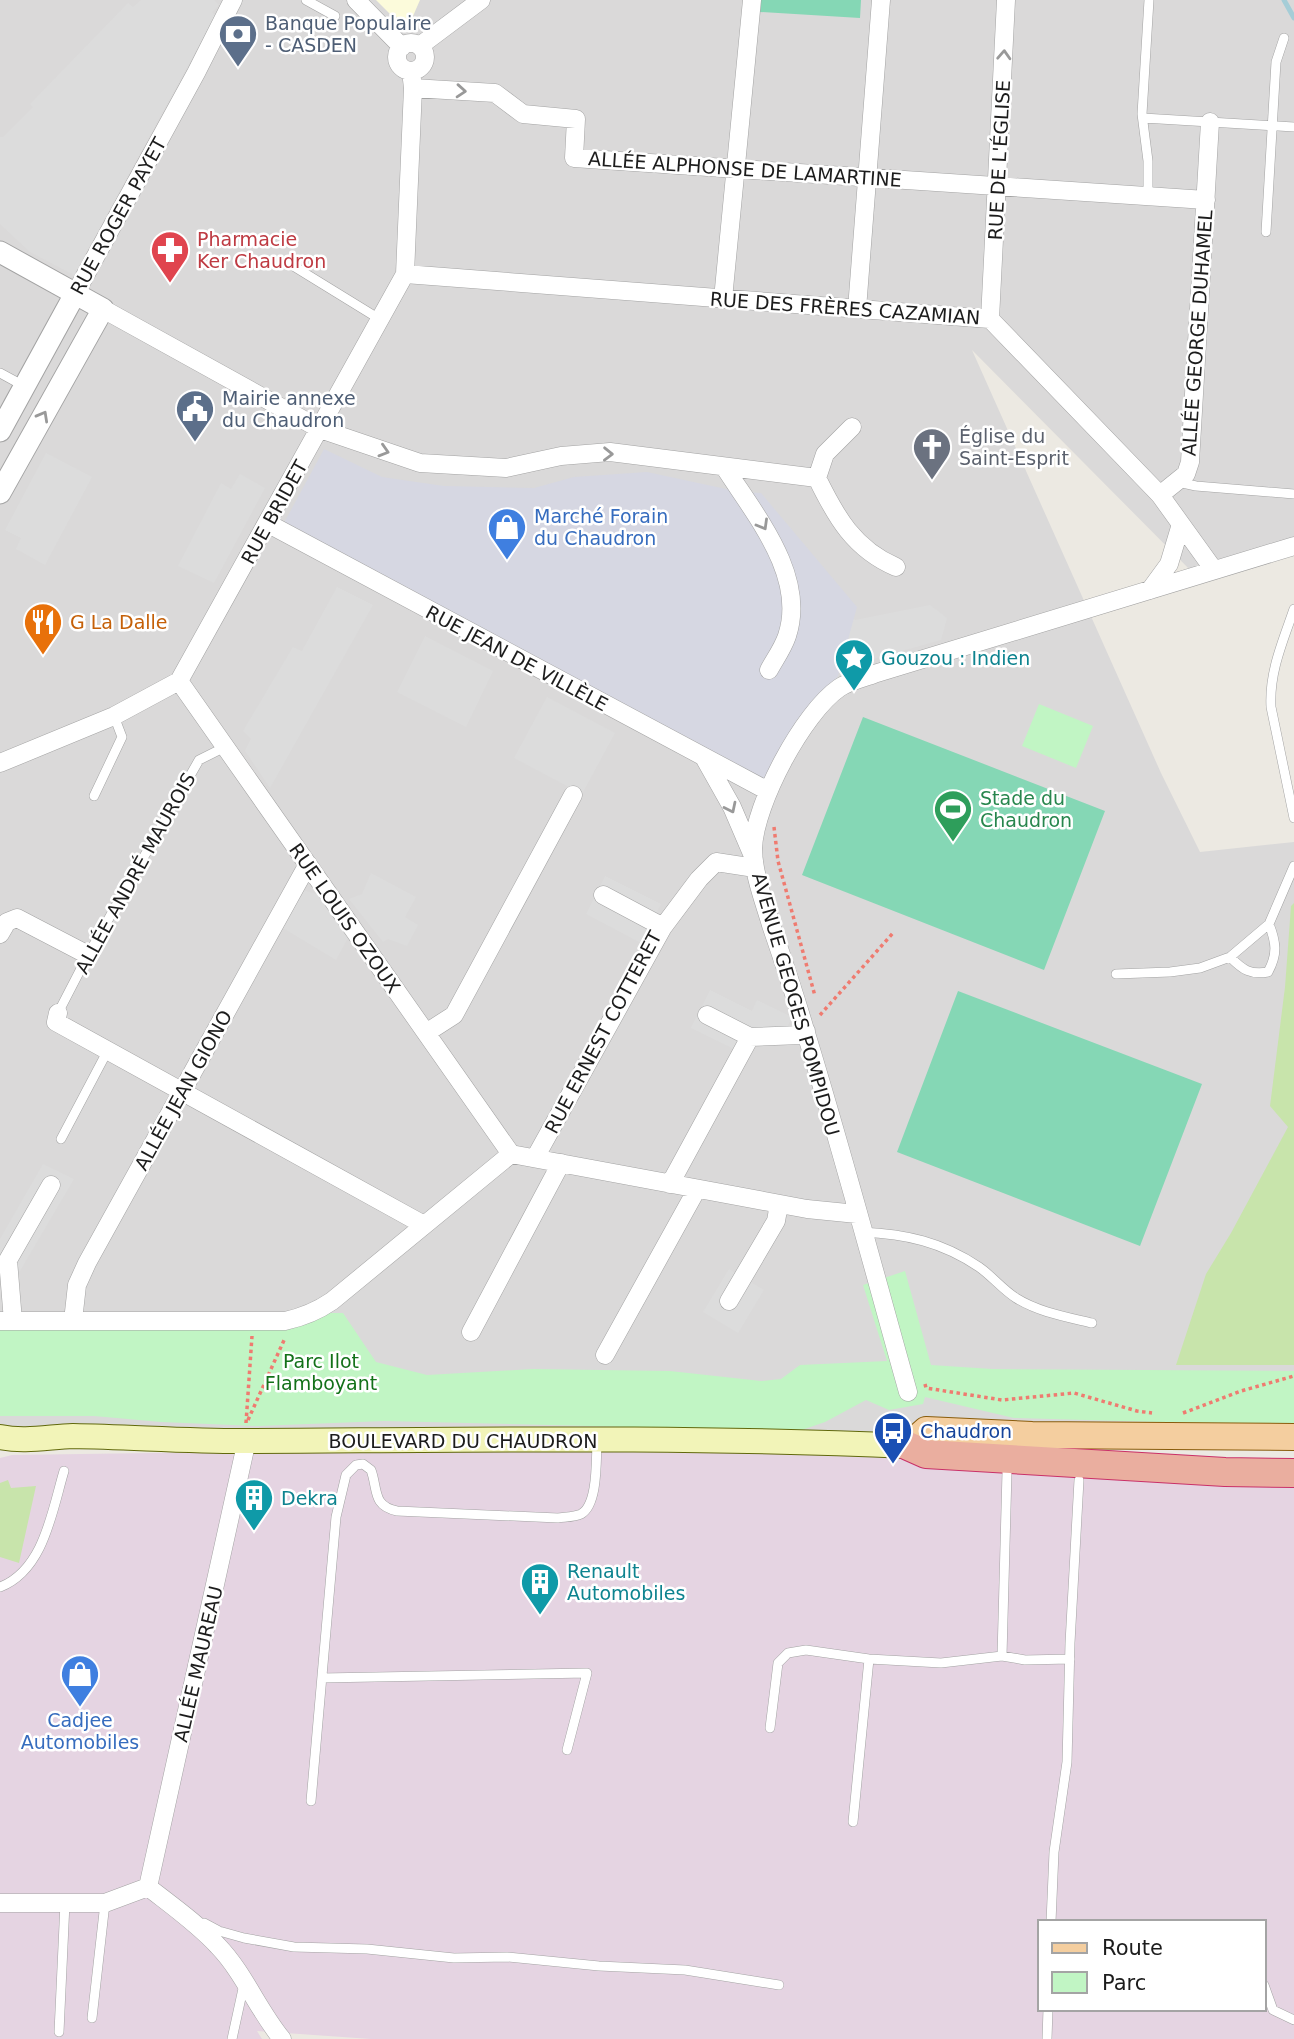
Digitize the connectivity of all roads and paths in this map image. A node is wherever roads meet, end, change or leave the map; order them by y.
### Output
1 (233, 0) edge
2 (306, 0) edge
3 (356, 0) edge
4 (481, 0) edge
5 (752, 0) edge
6 (881, 0) edge
7 (1006, 0) edge
8 (1149, 0) edge
9 (335, 16) dead end
10 (1284, 38) dead end
11 (421, 45) junction
12 (402, 47) junction
13 (412, 79) junction
14 (1143, 118) junction
15 (1210, 122) junction
16 (1272, 125) junction
17 (1294, 127) edge
18 (736, 169) junction
19 (869, 178) junction
20 (998, 188) junction
21 (1148, 197) junction
22 (1206, 200) junction
23 (1266, 232) dead end
24 (12, 255) edge
25 (290, 264) dead end
26 (405, 274) junction
27 (75, 294) junction
28 (723, 299) junction
29 (103, 309) junction
30 (857, 309) junction
31 (990, 319) junction
32 (380, 320) junction
33 (0, 373) edge
34 (24, 386) junction
35 (852, 427) dead end
36 (320, 429) junction
37 (0, 431) edge
38 (725, 468) junction
39 (817, 478) junction
40 (3, 479) edge
41 (1178, 482) junction
42 (1294, 494) edge
43 (1160, 495) junction
44 (267, 523) junction
45 (1181, 524) junction
46 (1194, 542) junction
47 (1294, 546) edge
48 (1242, 562) junction
49 (896, 567) dead end
50 (1214, 570) junction
51 (1149, 590) junction
52 (1294, 609) edge
53 (769, 670) dead end
54 (179, 681) junction
55 (114, 716) junction
56 (225, 747) junction
57 (705, 759) junction
58 (0, 763) edge
59 (768, 791) junction
60 (573, 795) dead end
61 (94, 796) dead end
62 (1294, 817) edge
63 (755, 863) junction
64 (308, 864) junction
65 (1294, 866) edge
66 (603, 895) dead end
67 (1269, 924) junction
68 (663, 927) junction
69 (892, 933) dead end
70 (0, 934) edge
71 (89, 955) junction
72 (1230, 957) junction
73 (1116, 974) dead end
74 (58, 1013) joint
75 (707, 1016) dead end
76 (806, 1031) junction
77 (426, 1033) junction
78 (750, 1037) junction
79 (108, 1050) junction
80 (183, 1092) junction
81 (61, 1139) dead end
82 (511, 1154) junction
83 (535, 1158) junction
84 (561, 1163) junction
85 (670, 1184) junction
86 (51, 1185) dead end
87 (697, 1189) junction
88 (779, 1204) junction
89 (857, 1214) junction
90 (424, 1225) junction
91 (862, 1232) junction
92 (729, 1301) dead end
93 (294, 1319) junction
94 (6, 1321) edge
95 (73, 1321) junction
96 (253, 1321) junction
97 (1092, 1323) dead end
98 (471, 1332) dead end
99 (606, 1355) dead end
100 (922, 1375) dead end
101 (1294, 1376) edge
102 (908, 1392) dead end
103 (1163, 1414) dead end
104 (1177, 1416) dead end
105 (1294, 1437) edge
106 (247, 1440) junction
107 (597, 1441) junction
108 (6, 1443) edge
109 (908, 1446) junction
110 (1294, 1454) edge
111 (64, 1471) dead end
112 (1007, 1472) dead end
113 (1294, 1474) edge
114 (1079, 1480) dead end
115 (0, 1587) edge
116 (1002, 1656) junction
117 (869, 1659) junction
118 (1070, 1660) junction
119 (322, 1678) junction
120 (770, 1728) dead end
121 (567, 1750) dead end
122 (311, 1801) dead end
123 (853, 1822) dead end
124 (148, 1886) junction
125 (0, 1903) edge
126 (65, 1903) junction
127 (105, 1903) junction
128 (177, 1910) junction
129 (1051, 1920) edge
130 (245, 1982) junction
131 (779, 1985) dead end
132 (1266, 1991) edge
133 (1048, 2011) edge
134 (92, 2018) dead end
135 (1294, 2020) edge
136 (59, 2032) dead end
137 (232, 2039) edge
138 (282, 2039) edge
139 (1047, 2039) edge

1 - 27 street, RUE ROGER PAYET
2 - 9 lane
3 - 12 street, RUE BRIDET
4 - 11 street
5 - 18 street
6 - 19 street
20 -> 7 street, RUE DE L'ÉGLISE
8 - 14 lane
10 - 16 lane
11 - 12 street
11 - 13 street, RUE BRIDET
12 - 13 street, RUE BRIDET
13 -> 18 street, ALLÉE ALPHONSE DE LAMARTINE
13 - 26 street, RUE BRIDET
14 - 15 lane
14 - 21 lane
15 - 16 lane
15 - 22 street, ALLÉE GEORGE DUHAMEL
16 - 17 lane
16 - 23 lane
18 - 19 street, ALLÉE ALPHONSE DE LAMARTINE
18 - 28 street
19 - 20 street, ALLÉE ALPHONSE DE LAMARTINE
19 - 30 street
20 - 21 street, ALLÉE GEORGE DUHAMEL
20 - 31 street, RUE DE L'ÉGLISE
21 - 22 street, ALLÉE GEORGE DUHAMEL
22 - 41 street, ALLÉE GEORGE DUHAMEL
24 - 27 street
25 - 32 lane
26 - 28 street, RUE DES FRÈRES CAZAMIAN
26 - 32 street, RUE BRIDET
27 - 29 street
27 - 34 street, RUE ROGER PAYET
28 - 30 street, RUE DES FRÈRES CAZAMIAN
29 - 36 street
40 -> 29 street, RUE ROGER PAYET
30 - 31 street, RUE DES FRÈRES CAZAMIAN
31 - 43 street, RUE DES FRÈRES CAZAMIAN
32 - 36 street, RUE BRIDET
33 - 34 lane
34 - 37 street, RUE ROGER PAYET
35 - 39 street
36 -> 38 street
36 - 44 street, RUE BRIDET
38 - 39 street
38 -> 53 street
39 - 49 street
41 - 42 lane
41 - 43 street, ALLÉE GEORGE DUHAMEL
43 - 45 street, RUE DES FRÈRES CAZAMIAN
44 - 54 street, RUE BRIDET
44 - 57 street, RUE JEAN DE VILLÈLE
45 - 46 street, RUE DES FRÈRES CAZAMIAN
45 - 51 street
46 - 48 street
46 - 50 street, RUE DES FRÈRES CAZAMIAN
47 - 48 street, AVENUE GEOGES POMPIDOU
48 - 50 street, AVENUE GEOGES POMPIDOU
50 - 51 street, AVENUE GEOGES POMPIDOU
51 - 59 street, AVENUE GEOGES POMPIDOU
52 - 62 lane
54 - 55 street
54 - 56 street, RUE LOUIS OZOUX
55 - 58 street
55 - 61 lane
56 - 64 street, RUE LOUIS OZOUX
56 - 71 lane, ALLÉE ANDRÉ MAUROIS
57 - 59 street, RUE JEAN DE VILLÈLE
57 -> 63 street
59 - 63 street, AVENUE GEOGES POMPIDOU
59 - 69 path
60 - 77 street
63 - 68 street
63 - 76 street, AVENUE GEOGES POMPIDOU
64 - 77 street, RUE LOUIS OZOUX
64 - 80 street, ALLÉE JEAN GIONO
65 - 67 lane
66 - 68 street, RUE ERNEST COTTERET
67 - 72 lane
67 - 72 lane
68 - 83 street, RUE ERNEST COTTERET
70 - 71 street
71 - 74 lane, ALLÉE ANDRÉ MAUROIS
72 - 73 lane
74 - 79 street
75 - 78 street
76 - 78 street
76 - 89 street, AVENUE GEOGES POMPIDOU
77 - 82 street, RUE LOUIS OZOUX
78 - 85 street
79 - 80 street
79 - 81 lane
80 - 90 street
80 - 95 street, ALLÉE JEAN GIONO
82 - 83 street, RUE ERNEST COTTERET
82 - 90 street
83 - 84 street, RUE ERNEST COTTERET
84 - 85 street, RUE ERNEST COTTERET
84 - 98 street
85 - 87 street, RUE ERNEST COTTERET
86 - 94 street
87 - 88 street, RUE ERNEST COTTERET
87 - 99 street
88 - 89 street, RUE ERNEST COTTERET
88 - 92 street
89 - 91 street, AVENUE GEOGES POMPIDOU
90 - 93 street
91 - 97 lane
91 - 102 street, AVENUE GEOGES POMPIDOU
93 - 96 street
93 - 96 path
94 - 95 street
95 - 96 street
100 - 103 path
101 - 104 path
105 - 109 main road
106 - 107 main road, BOULEVARD DU CHAUDRON
106 - 108 main road, BOULEVARD DU CHAUDRON
106 - 124 street, ALLÉE MAUREAU
107 - 109 main road, BOULEVARD DU CHAUDRON
107 - 119 lane
109 - 110 main road
109 - 113 highway
111 - 115 lane
112 - 116 lane
114 - 118 lane
116 - 117 lane
116 - 118 lane
117 - 120 lane
117 - 123 lane
118 - 129 lane
119 - 121 lane
119 - 122 lane
124 - 127 street
124 - 128 street
125 - 126 street
126 - 127 street
126 - 136 lane
127 - 134 lane
128 - 130 street
128 - 131 lane
130 - 137 lane
130 - 138 street
132 - 135 lane
133 - 139 lane

